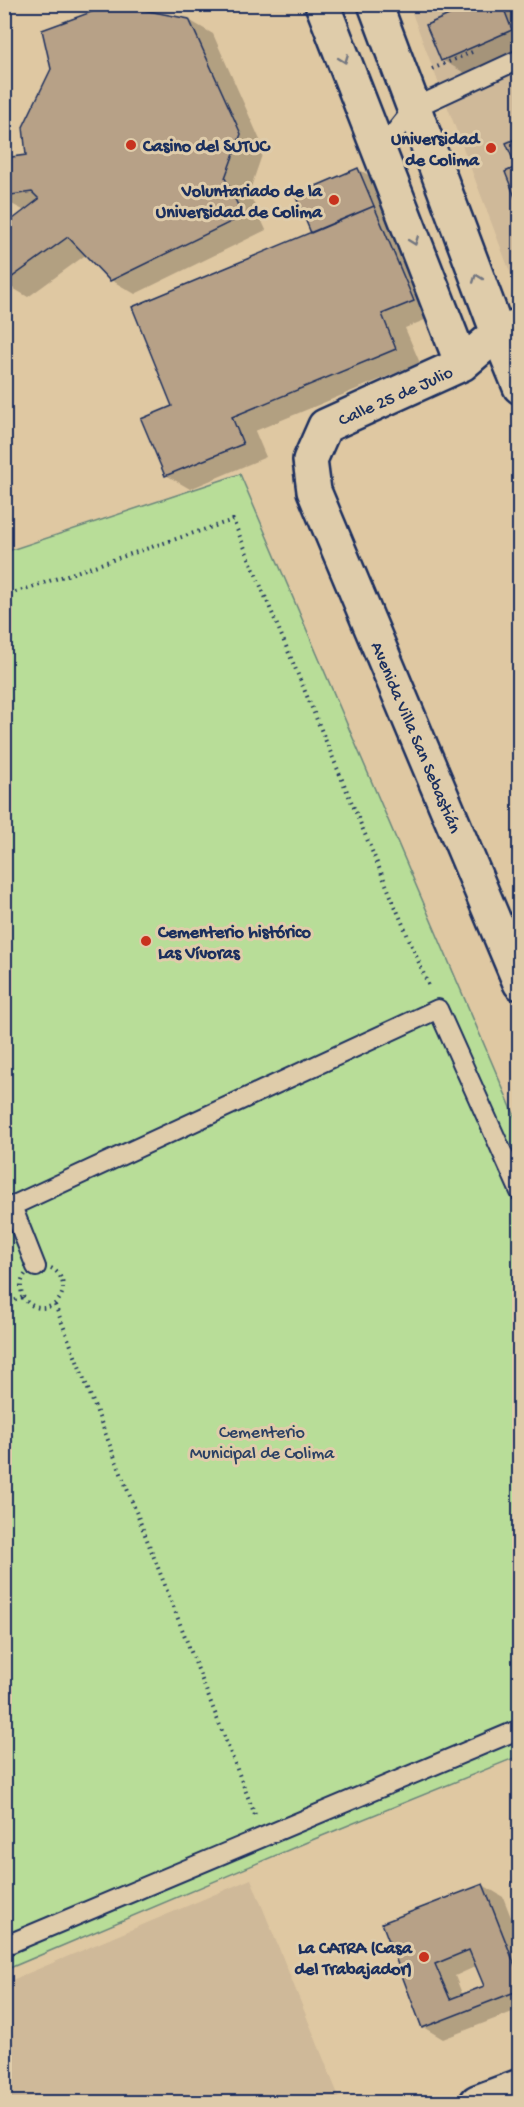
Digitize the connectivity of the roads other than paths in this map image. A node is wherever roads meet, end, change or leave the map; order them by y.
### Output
1 (322, 4) edge
2 (375, 4) edge
3 (519, 59) edge
4 (409, 94) junction
5 (379, 152) junction
6 (509, 329) edge
7 (462, 364) junction
8 (519, 387) edge
9 (314, 491) joint
10 (519, 983) edge
11 (519, 1191) edge
12 (36, 1268) dead end
13 (519, 1729) edge
14 (4, 1946) edge
15 (519, 2086) edge
16 (477, 2103) edge

1 -> 5 street
2 - 4 street
3 - 4 lane
4 - 5 lane
6 -> 4 street
5 -> 7 street
6 - 7 street, Calle 25 de Julio
6 - 8 street
7 - 9 street, Calle 25 de Julio
9 - 10 street, Avenida Villa San Sebastián
11 - 12 lane
13 - 14 lane
15 - 16 street

